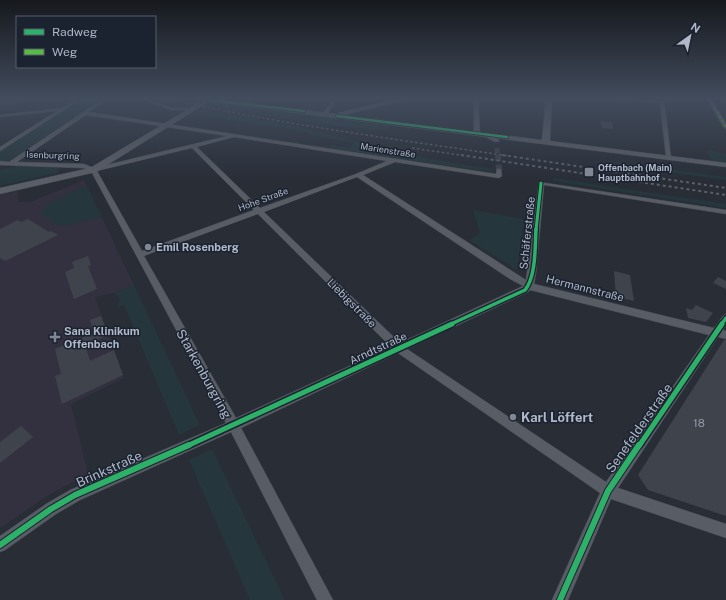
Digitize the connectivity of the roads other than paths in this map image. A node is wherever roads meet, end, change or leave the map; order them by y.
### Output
1 (36, 126) edge
2 (66, 126) edge
3 (164, 126) edge
4 (172, 126) edge
5 (415, 126) edge
6 (477, 126) edge
7 (547, 126) edge
8 (666, 126) edge
9 (477, 134) junction
10 (486, 135) junction
11 (236, 136) junction
12 (507, 137) junction
13 (497, 141) junction
14 (546, 142) junction
15 (194, 147) junction
16 (497, 148) tunnel mouth
17 (0, 149) edge
18 (669, 157) junction
19 (394, 160) junction
20 (0, 163) edge
21 (12, 163) junction
22 (726, 165) edge
23 (0, 168) edge
24 (93, 170) junction
25 (499, 173) dead end
26 (358, 175) junction
27 (0, 191) edge
28 (260, 210) junction
29 (726, 212) edge
30 (139, 255) junction
31 (529, 285) junction
32 (726, 318) edge
33 (721, 334) edge
34 (398, 348) junction
35 (233, 426) junction
36 (608, 491) junction
37 (726, 531) edge
38 (0, 545) edge
39 (325, 600) edge
40 (560, 600) edge

1 - 17 street, Isenburgring
2 - 21 street, Isenburgring
3 - 24 main road
4 - 11 street, Marienstraße
5 - 9 main road
6 - 9 street
7 - 14 main road
8 - 18 street
9 - 10 main road
10 - 12 main road
10 - 13 street
11 - 15 street
11 - 19 street, Marienstraße
12 - 13 street
12 - 14 main road
13 - 16 street
14 - 18 main road
15 - 24 street
15 - 28 street, Liebigstraße
18 - 22 main road
19 - 25 street, Marienstraße
19 - 26 street, Hohe Straße
20 - 21 street, Isenburgring
21 - 23 street, Isenburgring
21 - 24 street, Isenburgring
24 - 27 main road
24 - 30 street, Starkenburgring
26 - 28 street, Hohe Straße
26 - 31 street, Hermannstraße
28 - 30 street, Hohe Straße
28 - 34 street, Liebigstraße
29 - 31 street, Schäferstraße
30 - 35 street, Starkenburgring
31 - 33 street, Hermannstraße
31 - 34 street, Arndtstraße
32 - 33 street, Senefelderstraße
33 - 36 street, Senefelderstraße
34 - 35 street, Arndtstraße
34 - 36 street, Liebigstraße
35 - 38 street, Brinkstraße
35 - 39 street, Starkenburgring
36 - 37 street, Liebigstraße
36 - 40 street, Senefelderstraße

